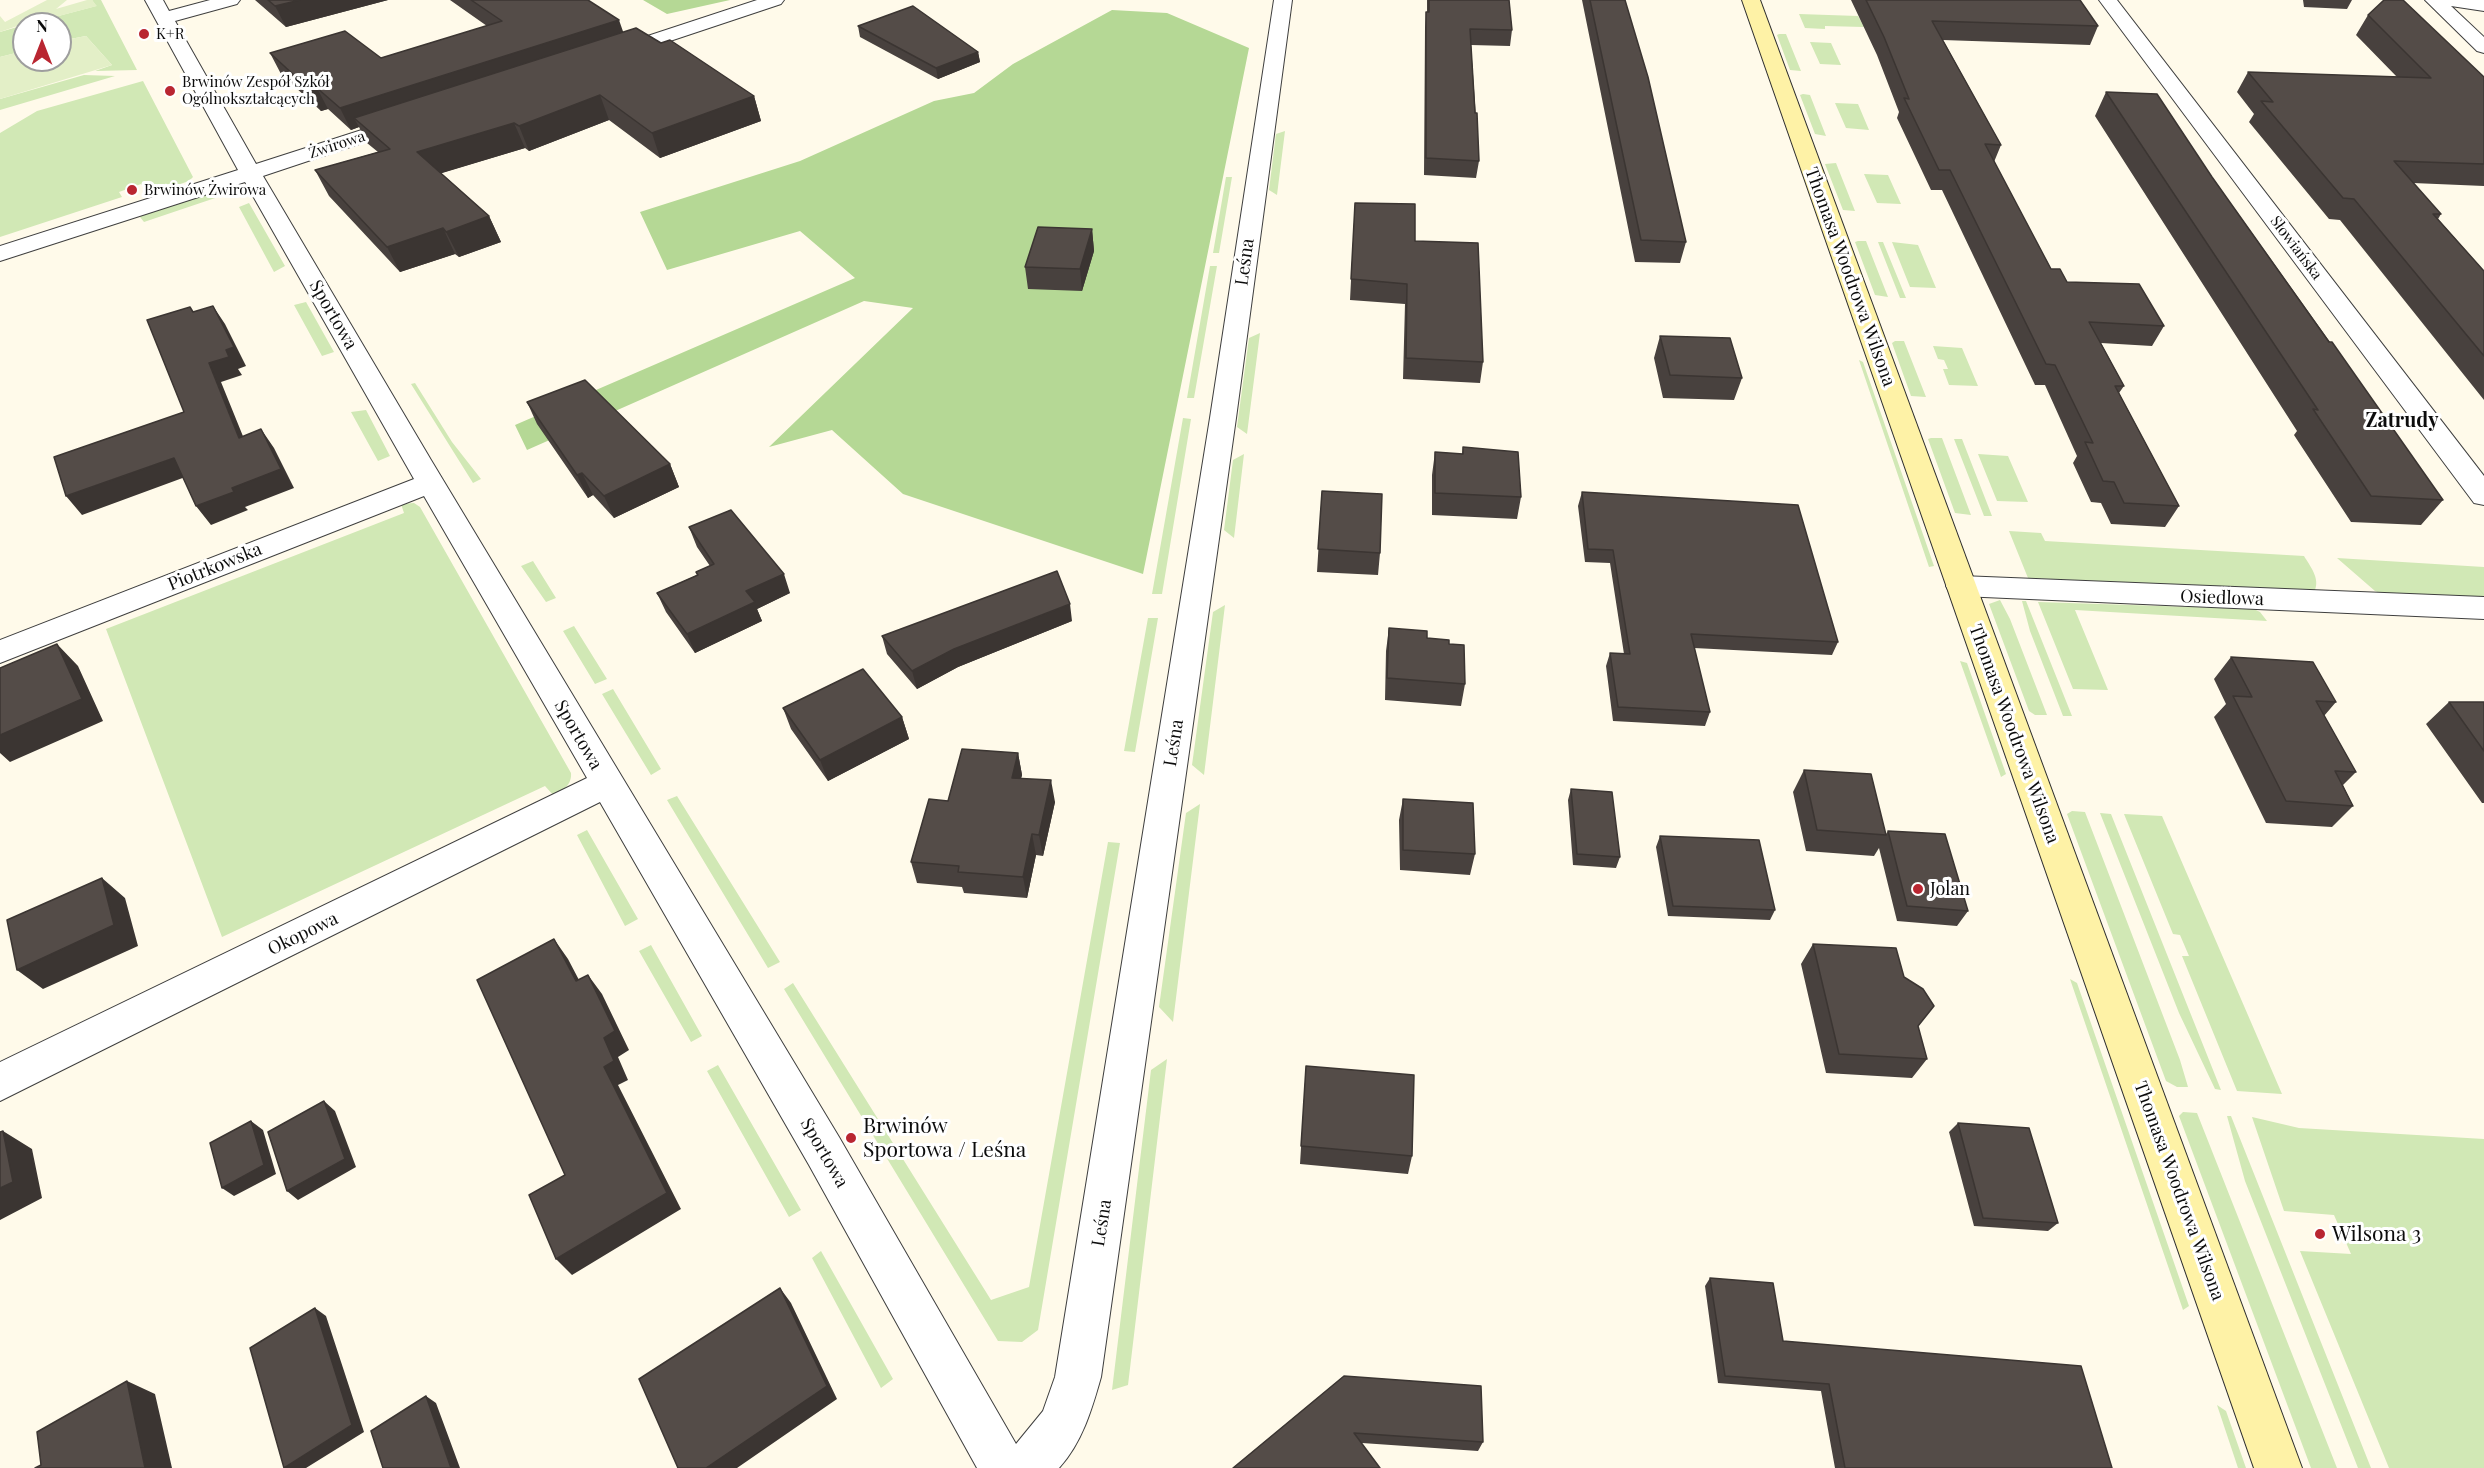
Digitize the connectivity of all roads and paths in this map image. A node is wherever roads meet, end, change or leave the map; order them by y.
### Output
1 (154, 0) edge
2 (231, 0) edge
3 (775, 0) edge
4 (1284, 0) edge
5 (1751, 0) edge
6 (2108, 0) edge
7 (2433, 0) edge
8 (2450, 0) edge
9 (2484, 5) edge
10 (164, 18) junction
11 (2484, 47) edge
12 (589, 62) edge
13 (420, 118) edge
14 (251, 172) junction
15 (0, 254) edge
16 (430, 483) junction
17 (2484, 496) edge
18 (1961, 586) junction
19 (2484, 608) edge
20 (0, 651) edge
21 (606, 784) junction
22 (0, 1082) edge
23 (1003, 1468) edge
24 (1024, 1468) edge
25 (2278, 1468) edge

1 - 10 street, Sportowa
2 - 10 street
3 - 12 street
4 - 24 street, Leśna
5 - 18 street, Thomasa Woodrowa Wilsona
6 - 17 street, Słowiańska
7 - 11 street
8 - 9 street
10 - 14 street, Sportowa
13 - 14 street, Żwirowa
14 - 15 street, Żwirowa
14 - 16 street, Sportowa
16 - 20 street, Piotrkowska
16 - 21 street, Sportowa
18 - 19 street, Osiedlowa
18 - 25 street, Thomasa Woodrowa Wilsona
21 - 22 street, Okopowa
21 - 23 street, Sportowa

